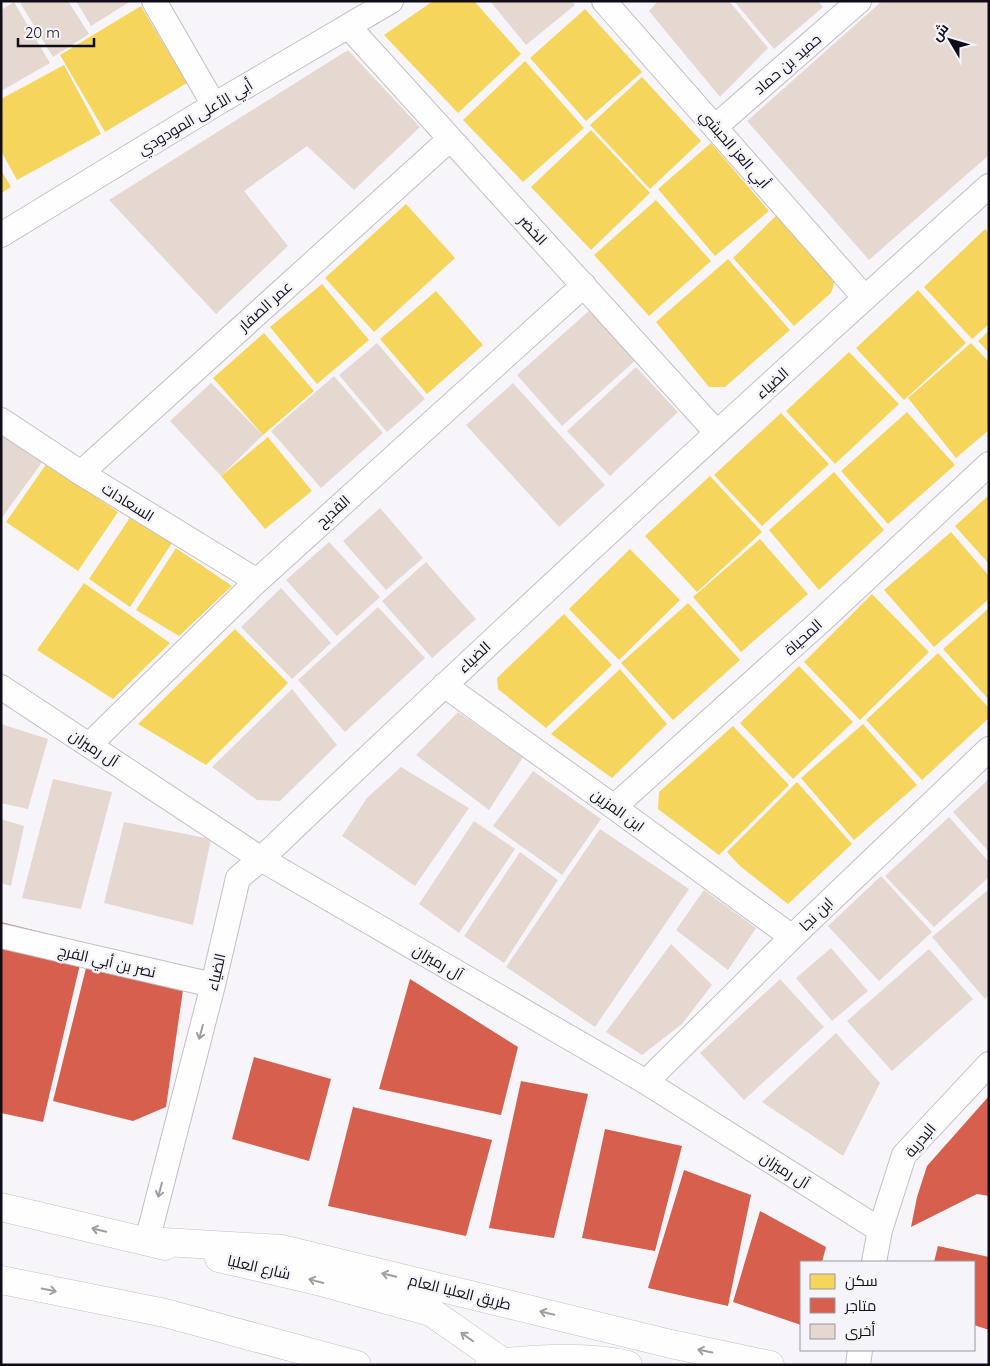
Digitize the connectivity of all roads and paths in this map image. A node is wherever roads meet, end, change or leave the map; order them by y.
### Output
1 (154, 1) edge
2 (391, 1) edge
3 (604, 1) edge
4 (858, 1) edge
5 (349, 27) junction
6 (214, 105) junction
7 (715, 127) junction
8 (450, 139) junction
9 (985, 197) edge
10 (1, 235) edge
11 (584, 285) junction
12 (865, 298) junction
13 (1, 420) edge
14 (717, 433) junction
15 (989, 464) edge
16 (81, 473) junction
17 (257, 581) junction
18 (444, 685) junction
19 (1, 687) edge
20 (89, 745) junction
21 (989, 750) edge
22 (614, 807) junction
23 (261, 859) junction
24 (1, 936) edge
25 (792, 937) junction
26 (213, 985) junction
27 (989, 1064) edge
28 (646, 1082) junction
29 (1, 1207) edge
30 (880, 1230) junction
31 (147, 1241) junction
32 (874, 1261) edge
33 (1, 1280) edge
34 (165, 1313) junction
35 (860, 1351) edge
36 (496, 1364) edge
37 (302, 1365) edge
38 (358, 1365) edge
39 (628, 1365) edge
40 (770, 1365) edge
41 (858, 1365) edge

1 - 6 street
2 - 5 street, أبي الأعلى المودودي
3 - 7 street, أبي العز الحبشي
4 - 7 street, حميد بن حماد
5 - 6 street, أبي الأعلى المودودي
5 - 8 street, الخضر
6 - 10 street, أبي الأعلى المودودي
7 - 12 street, أبي العز الحبشي
8 - 11 street, الخضر
8 - 16 street, عمر الصفار
9 - 12 street, الضياء
11 - 14 street, الخضر
11 - 17 street, القديح
12 - 14 street, الضياء
13 - 16 street, السعادات
14 - 18 street, الضياء
15 - 22 street, المحياة
16 - 17 street, السعادات
17 - 20 street, القديح
18 - 22 street, ابن المزين
18 - 23 street, الضياء
19 - 20 street, آل رميزان
20 - 23 street, آل رميزان
21 - 25 street, ابن نجا
22 - 25 street, ابن المزين
23 - 26 street, الضياء
23 - 28 street, آل رميزان
24 - 26 street, نصر بن أبي الفرج
25 - 28 street, ابن نجا
26 -> 31 street, الضياء
27 - 30 street, البدرية
28 - 30 street, آل رميزان
31 -> 29 main road, شارع العليا
30 - 32 street, البدرية
36 -> 31 main road, شارع العليا
40 -> 31 main road, طريق العليا العام
33 -> 34 main road
34 - 37 main road
34 - 38 main road
35 - 41 street
36 - 39 main road, شارع العليا

